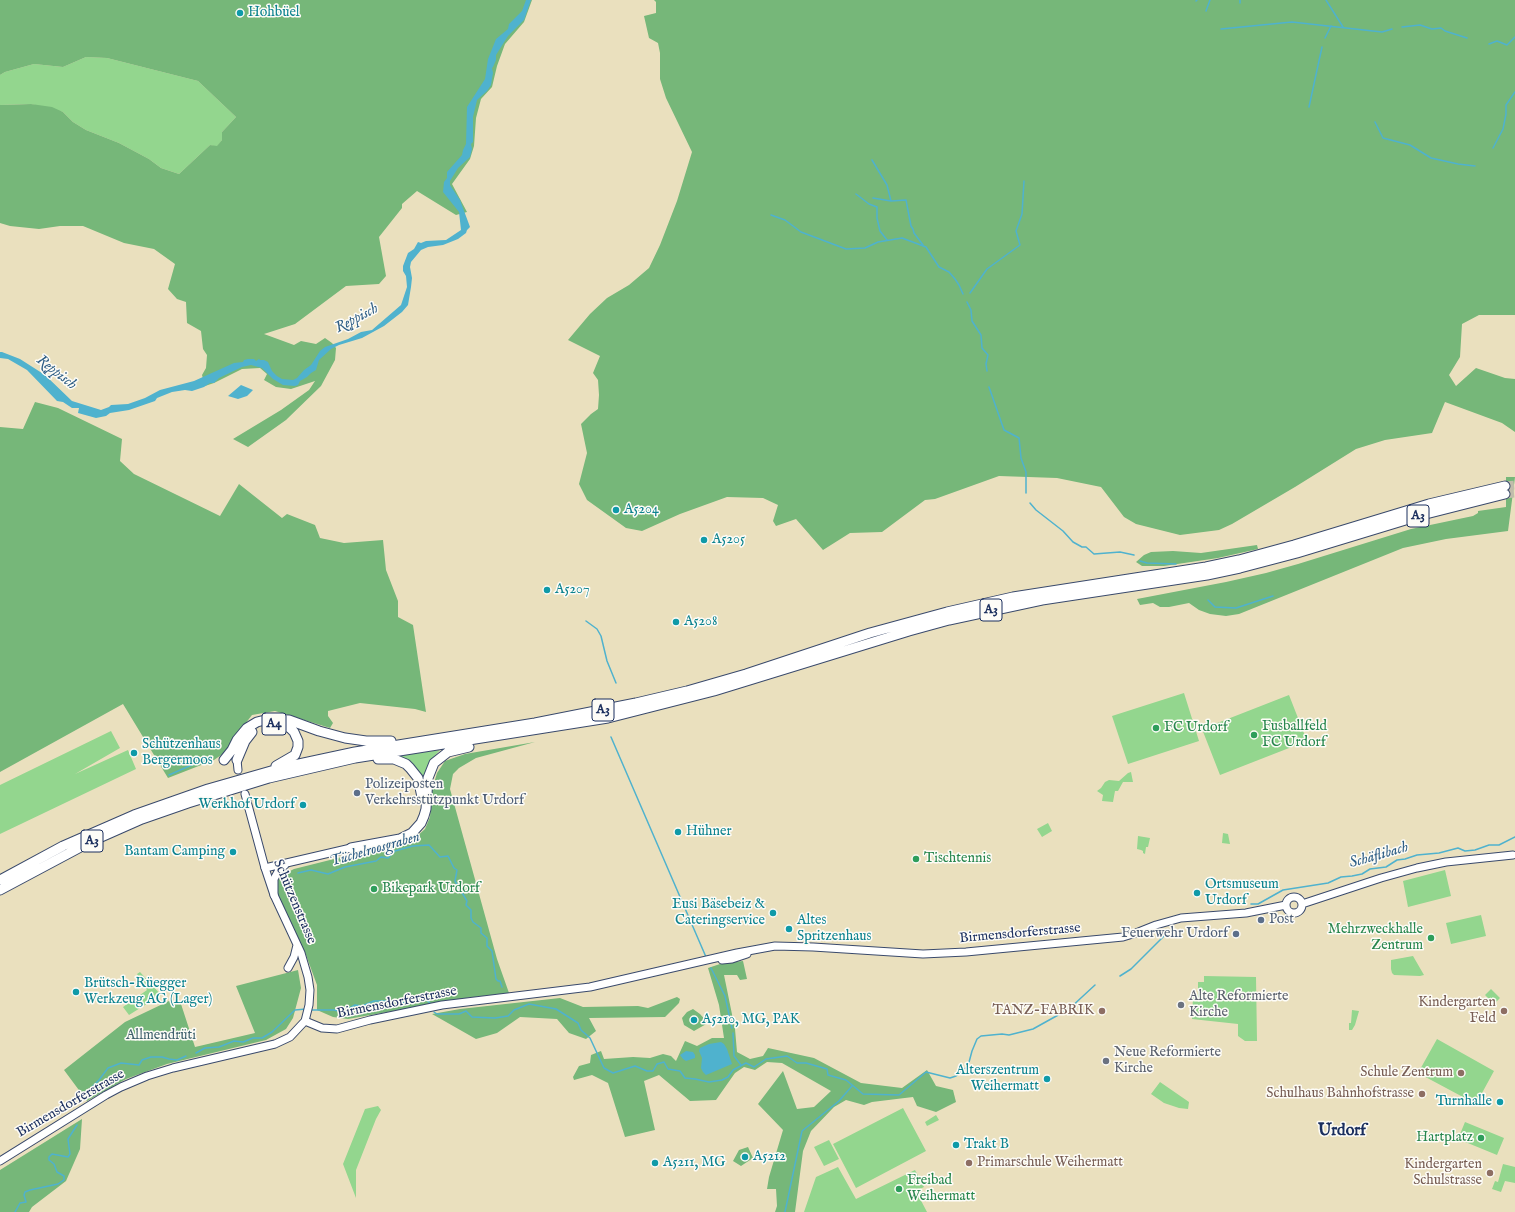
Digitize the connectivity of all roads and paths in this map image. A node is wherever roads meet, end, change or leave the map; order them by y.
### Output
1 (241, 735) junction
2 (505, 735) junction
3 (440, 738) junction
4 (224, 760) dead end
5 (237, 760) junction
6 (330, 764) junction
7 (238, 770) dead end
8 (261, 774) junction
9 (423, 787) junction
10 (245, 794) dead end
11 (351, 848) joint
12 (1514, 854) edge
13 (286, 863) junction
14 (265, 868) junction
15 (0, 880) edge
16 (0, 890) edge
17 (274, 895) junction
18 (1302, 904) junction
19 (1286, 905) junction
20 (297, 944) junction
21 (288, 968) dead end
22 (306, 1018) junction
23 (0, 1161) edge

1 - 3 highway, A4
1 - 4 highway, A4
1 - 5 highway, A4
2 - 3 highway, A3
2 - 6 highway, A3
2 - 9 highway
3 - 8 highway, A3
5 - 7 main road
5 - 8 highway, A4
6 - 9 highway
6 - 16 highway, A3
8 - 15 highway, A3
9 - 11 highway
10 - 14 main road, Schützenstrasse
11 - 13 main road
12 - 18 main road, Birmensdorferstrasse
13 - 14 main road
13 - 17 main road
14 - 17 main road, Schützenstrasse
17 - 20 main road, Schützenstrasse
18 - 19 main road, Birmensdorferstrasse
18 - 19 main road, Birmensdorferstrasse
19 - 22 main road, Birmensdorferstrasse
20 - 21 main road
20 - 22 main road, Schützenstrasse
22 - 23 main road, Birmensdorferstrasse

